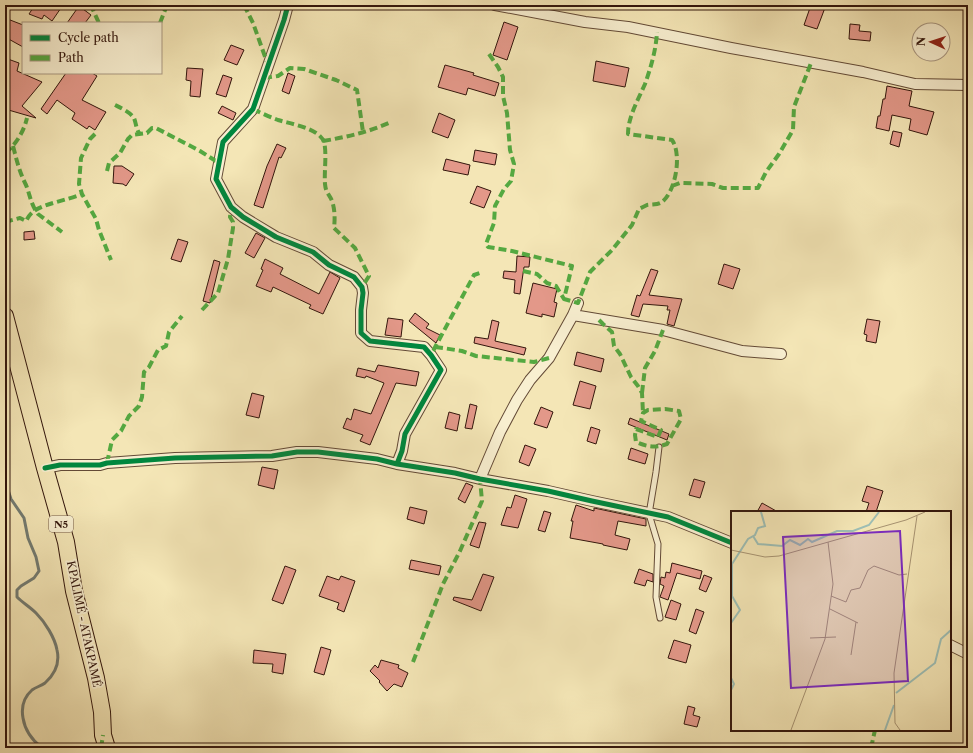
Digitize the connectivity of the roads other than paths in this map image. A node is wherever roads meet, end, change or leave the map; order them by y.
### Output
1 (288, 5) edge
2 (495, 5) edge
3 (968, 85) edge
4 (578, 303) dead end
5 (573, 315) junction
6 (5, 316) edge
7 (781, 354) dead end
8 (659, 447) dead end
9 (397, 464) junction
10 (45, 468) junction
11 (480, 479) junction
12 (649, 514) junction
13 (731, 543) edge
14 (660, 618) dead end
15 (951, 646) edge
16 (968, 654) edge
17 (107, 748) edge

1 - 9 street
2 - 3 street
4 - 5 street
5 - 7 street
5 - 11 street
6 - 10 main road, KPALIMÉ - ATAKPAMÉ / N5
8 - 12 lane
9 - 10 street
9 - 11 street
10 - 17 main road, KPALIMÉ - ATAKPAMÉ / N5
11 - 12 street
12 - 13 street
12 - 14 lane
15 - 16 street

